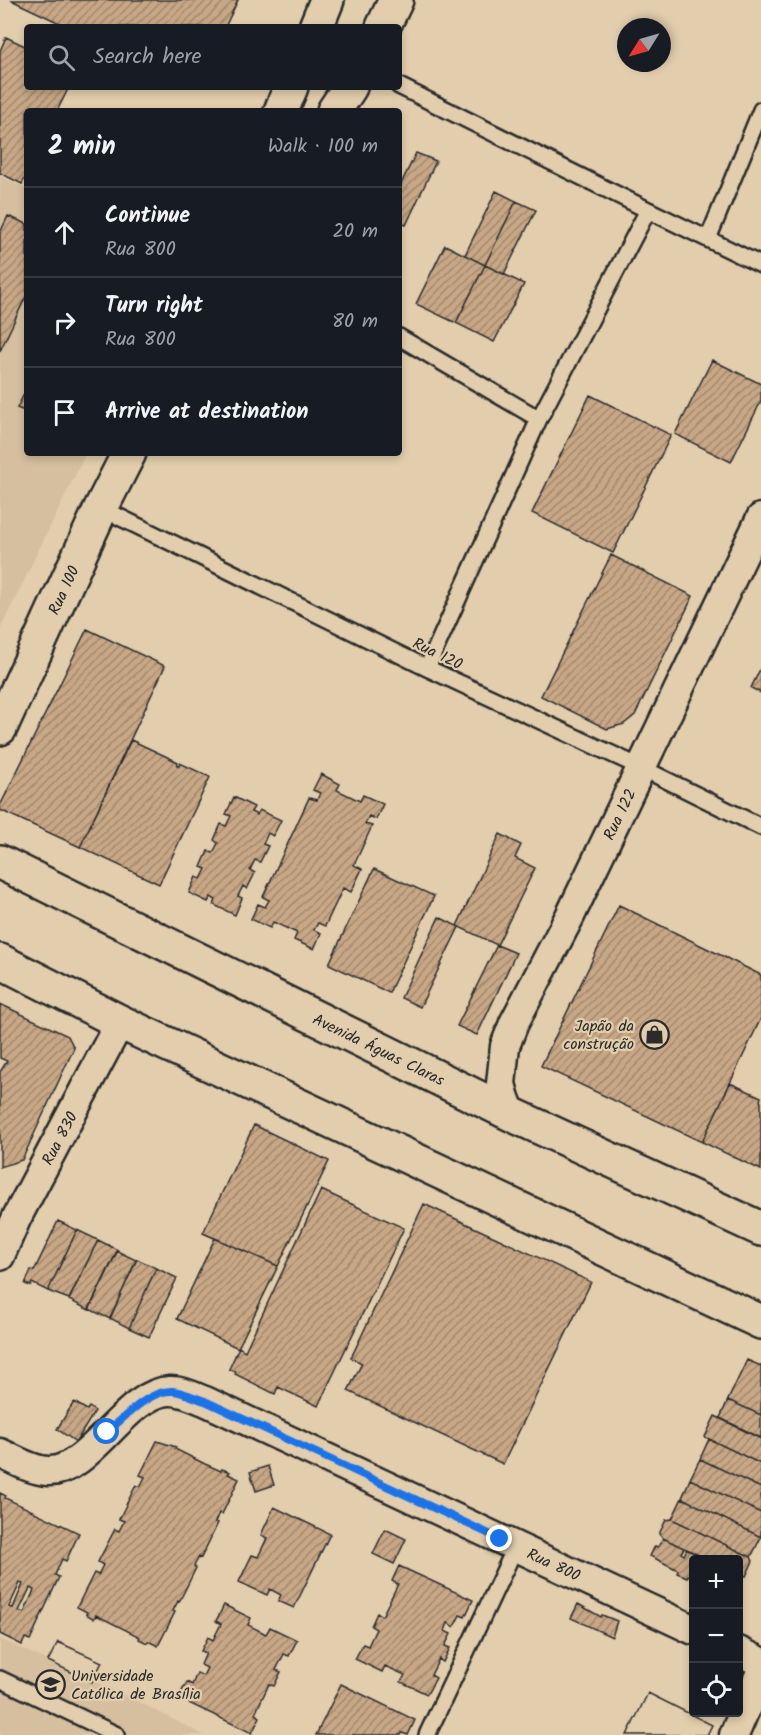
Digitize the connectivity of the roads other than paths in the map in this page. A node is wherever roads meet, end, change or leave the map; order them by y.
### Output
1 (327, 0) edge
2 (396, 0) edge
3 (317, 24) edge
4 (384, 24) edge
5 (402, 87) edge
6 (290, 90) edge
7 (348, 90) edge
8 (282, 108) edge
9 (336, 108) edge
10 (761, 110) edge
11 (648, 210) junction
12 (708, 239) junction
13 (761, 265) edge
14 (402, 339) edge
15 (539, 419) junction
16 (127, 456) edge
17 (101, 508) junction
18 (761, 518) edge
19 (427, 668) junction
20 (0, 728) edge
21 (642, 768) junction
22 (761, 827) edge
23 (0, 862) edge
24 (0, 961) edge
25 (120, 1022) junction
26 (511, 1114) junction
27 (8, 1213) edge
28 (761, 1229) edge
29 (0, 1256) edge
30 (761, 1322) edge
31 (0, 1454) edge
32 (516, 1546) junction
33 (689, 1628) edge
34 (743, 1653) edge
35 (761, 1662) edge
36 (761, 1672) edge
37 (0, 1679) edge
38 (117, 1735) edge
39 (427, 1735) edge
40 (734, 1735) edge

1 - 3 main road
2 - 4 main road
5 - 11 lane
6 - 8 main road
7 - 9 main road
10 - 12 lane
11 - 12 lane
11 - 15 lane
12 - 13 lane
14 - 15 lane
15 - 19 lane
16 - 17 main road, Rua 100
17 - 19 lane, Rua 120
17 - 20 main road, Rua 100
18 - 21 street, Rua 122
19 - 21 lane, Rua 120
21 - 22 lane, Rua 120
21 - 26 street, Rua 122
23 - 26 main road, Avenida Águas Claras
24 - 25 main road
25 - 27 street, Rua 830
25 - 30 main road
26 - 28 main road, Avenida Águas Claras
27 - 29 street, Rua 830
31 - 32 street, Rua 800
32 - 33 street, Rua 800
32 - 39 lane
34 - 35 street
36 - 40 street
37 - 38 lane

